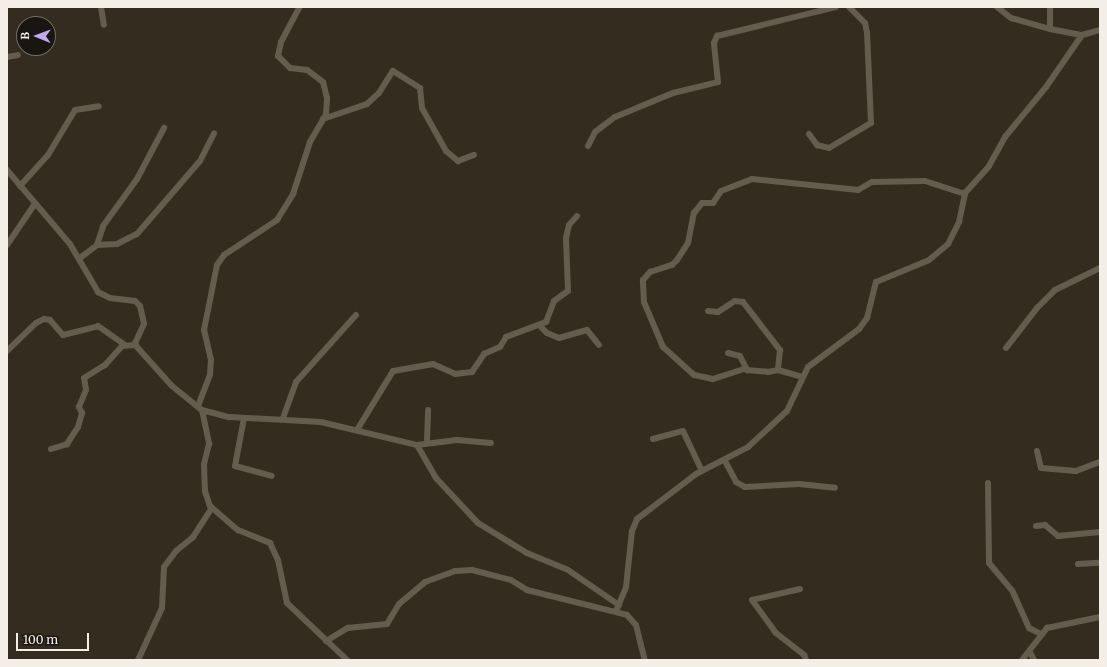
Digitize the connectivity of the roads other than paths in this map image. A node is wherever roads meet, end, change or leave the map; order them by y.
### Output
1 (100, 7) edge
2 (300, 7) edge
3 (836, 7) edge
4 (850, 7) edge
5 (997, 7) edge
6 (1050, 7) edge
7 (104, 25) dead end
8 (1050, 29) junction
9 (1100, 30) edge
10 (1082, 35) junction
11 (99, 106) dead end
12 (323, 119) junction
13 (164, 128) dead end
14 (214, 134) dead end
15 (809, 134) dead end
16 (588, 146) dead end
17 (474, 155) dead end
18 (7, 170) edge
19 (20, 186) junction
20 (965, 194) junction
21 (34, 205) junction
22 (577, 216) dead end
23 (7, 245) edge
24 (97, 245) junction
25 (80, 258) junction
26 (1100, 268) edge
27 (708, 311) dead end
28 (356, 315) dead end
29 (539, 325) junction
30 (124, 344) junction
31 (135, 344) junction
32 (599, 345) dead end
33 (1006, 348) dead end
34 (7, 351) edge
35 (728, 353) dead end
36 (744, 369) junction
37 (778, 370) junction
38 (802, 377) junction
39 (200, 408) junction
40 (428, 410) dead end
41 (244, 418) junction
42 (283, 418) junction
43 (357, 430) junction
44 (653, 439) dead end
45 (427, 442) junction
46 (491, 443) dead end
47 (417, 445) junction
48 (51, 449) dead end
49 (1036, 451) dead end
50 (725, 461) junction
51 (1100, 462) edge
52 (702, 471) junction
53 (272, 476) dead end
54 (988, 483) dead end
55 (835, 488) dead end
56 (212, 508) junction
57 (1036, 526) dead end
58 (1100, 532) edge
59 (1100, 563) edge
60 (1078, 564) dead end
61 (800, 589) dead end
62 (618, 608) junction
63 (1100, 617) edge
64 (1041, 634) junction
65 (326, 641) junction
66 (1030, 652) junction
67 (138, 660) edge
68 (347, 660) edge
69 (645, 660) edge
70 (806, 660) edge
71 (1022, 660) edge
72 (1034, 660) edge

1 - 7 street
2 - 12 street
3 - 16 street
4 - 15 street
5 - 8 street
6 - 8 street
8 - 10 street
9 - 10 street
10 - 20 street
11 - 19 street
12 - 17 street
12 - 39 street
13 - 24 street
14 - 24 street
18 - 19 street
19 - 21 street
20 - 36 street
20 - 38 street
21 - 23 street
21 - 25 street
22 - 29 street
24 - 25 street
25 - 31 street
26 - 33 street
27 - 37 street
28 - 42 street
29 - 32 street
29 - 43 street
30 - 31 street
30 - 34 street
30 - 48 street
31 - 39 street
35 - 36 street
36 - 37 street
37 - 38 street
38 - 50 street
39 - 41 street
39 - 56 street
40 - 45 street
41 - 42 street
41 - 53 street
42 - 43 street
43 - 47 street
44 - 52 street
45 - 46 street
45 - 47 street
47 - 62 street
49 - 51 street
50 - 52 street
50 - 55 street
52 - 62 street
54 - 64 street
56 - 65 street
56 - 67 street
57 - 58 street
59 - 60 street
61 - 70 street
62 - 65 street
62 - 69 street
63 - 64 street
64 - 66 street
65 - 68 street
66 - 71 street
66 - 72 street

